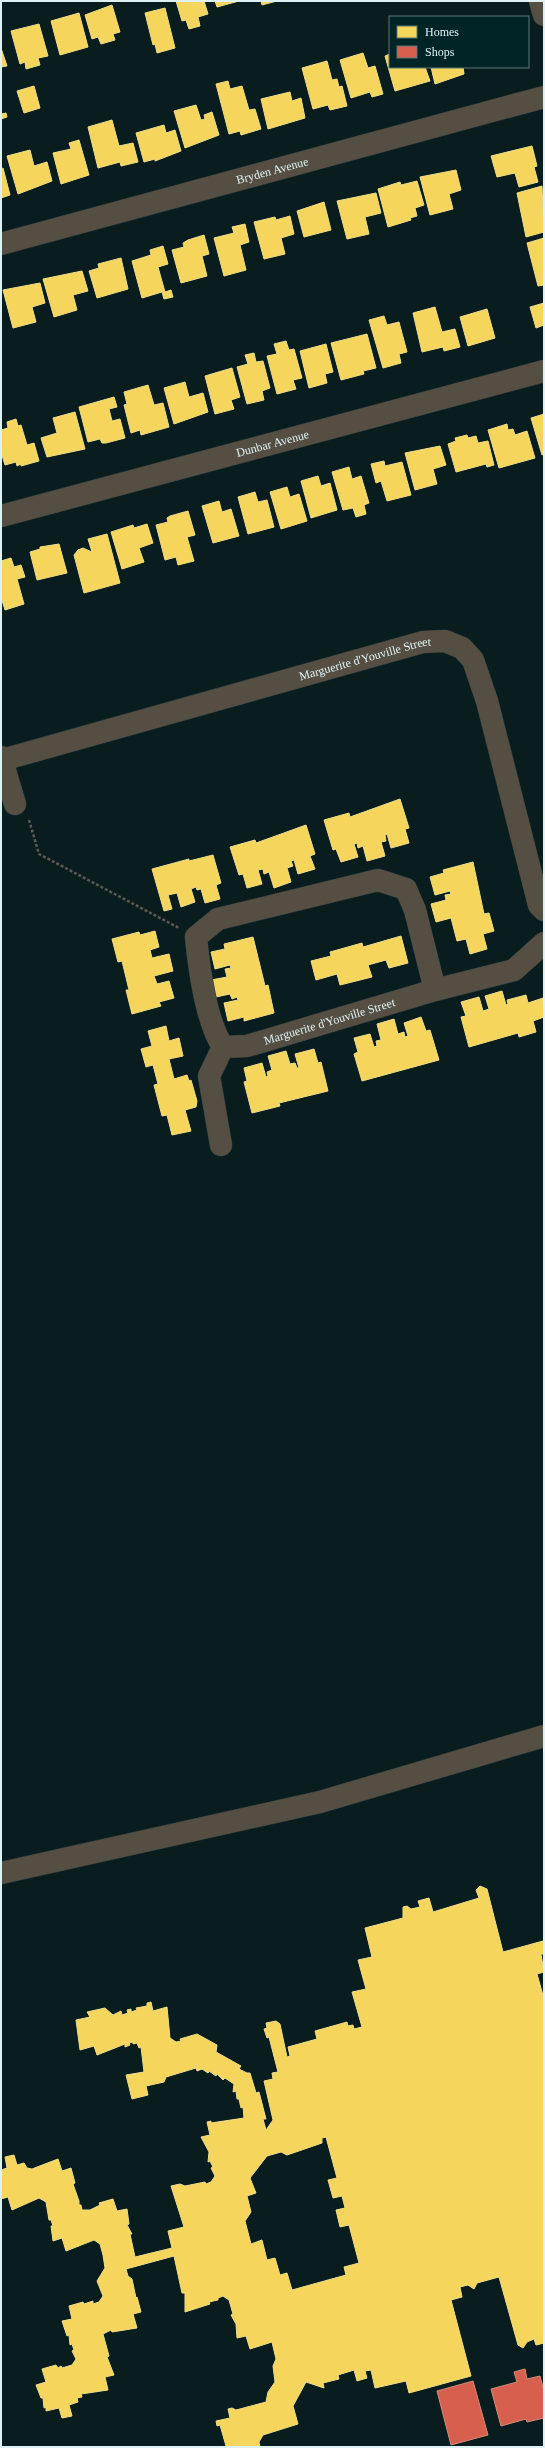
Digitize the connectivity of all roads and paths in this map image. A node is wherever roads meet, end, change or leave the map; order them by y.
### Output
1 (540, 1) edge
2 (544, 15) edge
3 (544, 97) edge
4 (1, 244) edge
5 (544, 371) edge
6 (1, 516) edge
7 (1, 758) edge
8 (14, 804) dead end
9 (29, 820) dead end
10 (544, 910) edge
11 (196, 937) junction
12 (544, 943) edge
13 (435, 990) junction
14 (223, 1047) junction
15 (221, 1145) dead end
16 (544, 1736) edge
17 (1, 1873) edge

1 - 2 street
3 - 4 street, Bryden Avenue
5 - 6 street, Dunbar Avenue
7 - 8 street
7 - 10 street, Marguerite d'Youville Street
9 - 11 path
11 - 13 street
11 - 14 street
12 - 13 street, Marguerite d'Youville Street
13 - 14 street, Marguerite d'Youville Street
14 - 15 street
16 - 17 street

